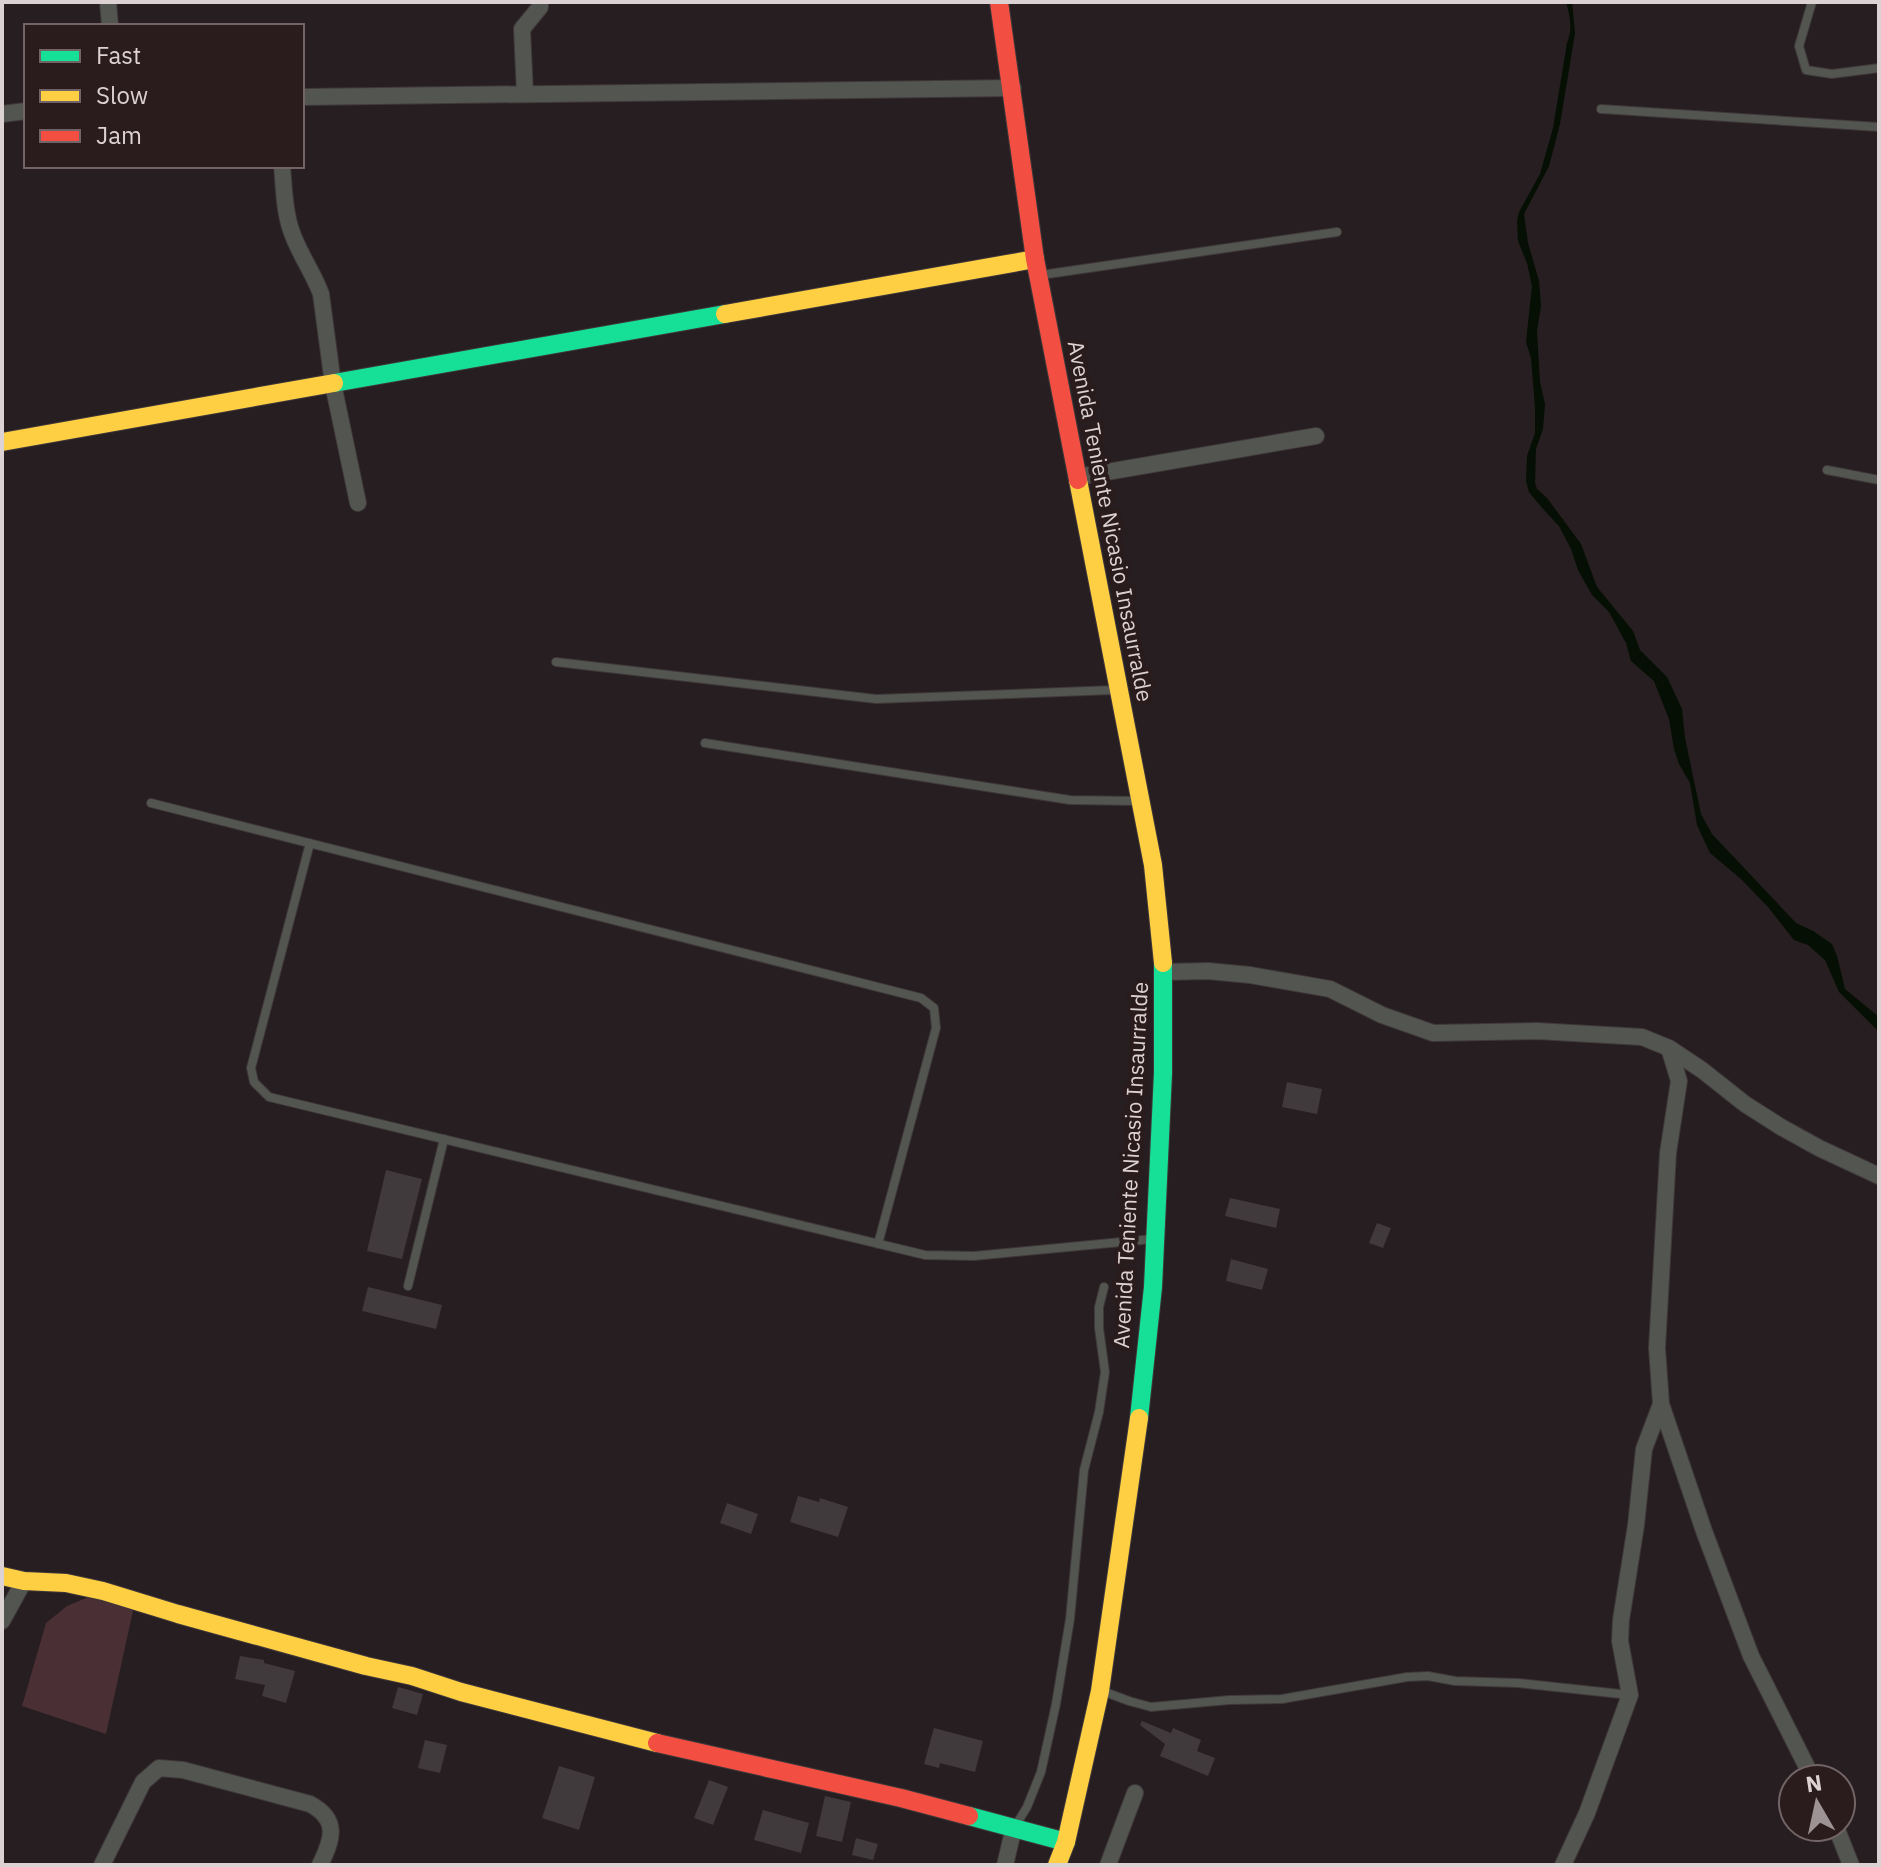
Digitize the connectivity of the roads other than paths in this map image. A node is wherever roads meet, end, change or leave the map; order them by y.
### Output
1 (108, 2) edge
2 (540, 2) edge
3 (999, 2) edge
4 (1812, 2) edge
5 (110, 24) edge
6 (1879, 68) edge
7 (1013, 88) junction
8 (525, 94) junction
9 (304, 97) edge
10 (1601, 109) dead end
11 (24, 111) edge
12 (2, 114) edge
13 (1879, 127) edge
14 (282, 168) edge
15 (1337, 232) dead end
16 (1037, 267) junction
17 (333, 384) junction
18 (1316, 436) dead end
19 (2, 442) edge
20 (1827, 470) dead end
21 (1078, 477) junction
22 (1879, 480) edge
23 (358, 503) dead end
24 (556, 662) dead end
25 (1119, 690) junction
26 (705, 743) dead end
27 (1140, 801) junction
28 (151, 803) dead end
29 (310, 843) junction
30 (1164, 972) junction
31 (1669, 1048) junction
32 (444, 1139) junction
33 (1879, 1176) edge
34 (1155, 1239) junction
35 (878, 1244) junction
36 (408, 1286) dead end
37 (1104, 1287) dead end
38 (1661, 1404) junction
39 (2, 1576) edge
40 (24, 1581) junction
41 (2, 1621) edge
42 (1100, 1691) junction
43 (1630, 1695) junction
44 (1805, 1763) edge
45 (1135, 1793) dead end
46 (1014, 1827) junction
47 (1066, 1842) junction
48 (1842, 1843) edge
49 (102, 1865) edge
50 (320, 1865) edge
51 (1005, 1865) edge
52 (1057, 1865) edge
53 (1108, 1865) edge
54 (1563, 1865) edge
55 (1851, 1865) edge

1 - 5 street
2 - 8 street
3 - 7 street, Avenida Teniente Nicasio Insaurralde
4 - 6 lane
7 - 8 street
7 - 16 street, Avenida Teniente Nicasio Insaurralde
8 - 9 street
10 - 13 lane
11 - 12 street
14 - 17 street
15 - 16 lane
16 - 17 street
16 - 21 street, Avenida Teniente Nicasio Insaurralde
17 - 19 street
17 - 23 street
18 - 21 street
20 - 22 lane
21 - 25 street, Avenida Teniente Nicasio Insaurralde
24 - 25 lane
25 - 27 street, Avenida Teniente Nicasio Insaurralde
26 - 27 lane
27 - 30 street, Avenida Teniente Nicasio Insaurralde
28 - 29 lane
29 - 32 lane
29 - 35 lane
30 - 31 street
30 - 34 street, Avenida Teniente Nicasio Insaurralde
31 - 33 street
31 - 38 street
32 - 35 lane
32 - 36 lane
34 - 35 lane
34 - 42 street, Avenida Teniente Nicasio Insaurralde
37 - 46 lane
38 - 43 street
38 - 44 street
39 - 40 street
40 - 41 street
40 - 46 street
42 - 43 lane
42 - 47 street, Avenida Teniente Nicasio Insaurralde
43 - 54 street
45 - 53 street
46 - 47 street
46 - 51 street
47 - 52 street, Avenida Teniente Nicasio Insaurralde
48 - 55 street
49 - 50 street

